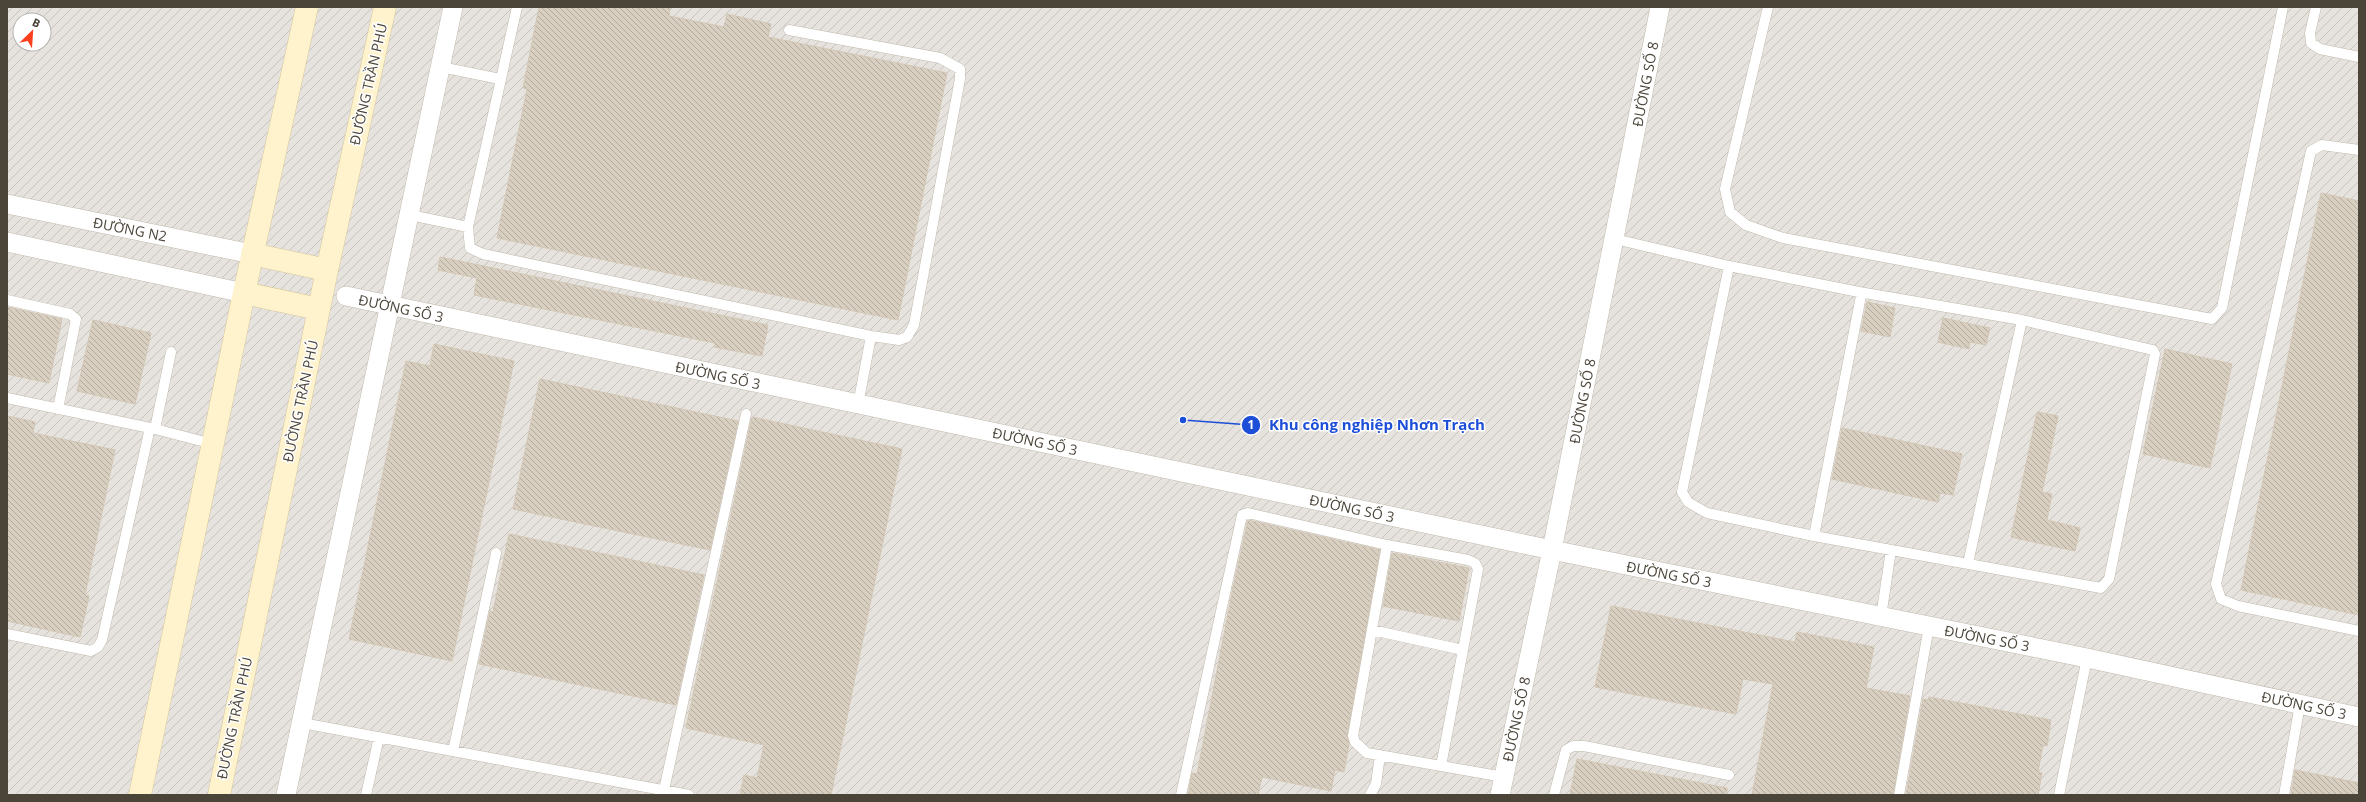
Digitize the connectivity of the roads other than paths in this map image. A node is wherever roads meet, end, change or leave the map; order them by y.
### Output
1 (307, 7) edge
2 (385, 7) edge
3 (453, 7) edge
4 (517, 7) edge
5 (1660, 7) edge
6 (1768, 7) edge
7 (2283, 7) edge
8 (2316, 7) edge
9 (789, 30) dead end
10 (2359, 57) edge
11 (441, 67) junction
12 (500, 79) junction
13 (2359, 150) edge
14 (7, 204) edge
15 (410, 215) junction
16 (468, 227) junction
17 (1615, 240) junction
18 (7, 242) edge
19 (252, 254) junction
20 (1729, 266) junction
21 (327, 270) junction
22 (1859, 292) junction
23 (244, 293) junction
24 (346, 296) junction
25 (7, 300) edge
26 (391, 306) junction
27 (319, 310) junction
28 (2022, 320) junction
29 (871, 336) junction
30 (171, 352) dead end
31 (7, 398) edge
32 (858, 404) junction
33 (58, 409) junction
34 (746, 414) dead end
35 (152, 428) junction
36 (213, 444) junction
37 (1814, 536) junction
38 (1388, 545) junction
39 (1552, 550) junction
40 (1891, 550) junction
41 (496, 553) dead end
42 (1968, 563) junction
43 (1881, 617) junction
44 (1929, 626) junction
45 (1372, 630) junction
46 (2359, 631) edge
47 (7, 634) edge
48 (1463, 650) junction
49 (2086, 658) junction
50 (2300, 704) junction
51 (2359, 717) edge
52 (302, 723) junction
53 (379, 738) junction
54 (453, 751) junction
55 (1380, 755) junction
56 (1441, 766) junction
57 (1729, 774) dead end
58 (1502, 786) edge
59 (664, 790) junction
60 (140, 795) edge
61 (218, 795) edge
62 (286, 795) edge
63 (366, 795) edge
64 (689, 795) edge
65 (1181, 795) edge
66 (1370, 795) edge
67 (1554, 795) edge
68 (1899, 795) edge
69 (2059, 795) edge
70 (2284, 795) edge

1 - 19 main road
2 - 21 main road, ĐƯỜNG TRẦN PHÚ
3 - 11 street
4 - 12 lane
5 - 17 street, ĐƯỜNG SỐ 8
6 - 7 lane
8 - 10 lane
9 - 29 lane
11 - 12 lane
11 - 15 street
12 - 16 lane
13 - 46 lane
14 - 19 street, ĐƯỜNG N2
15 - 16 lane
15 - 26 street
16 - 29 lane
17 - 20 lane
17 - 39 street, ĐƯỜNG SỐ 8
18 - 23 street
19 - 21 main road
19 - 23 main road
20 - 22 lane
20 - 37 lane
21 - 24 street
21 - 27 main road, ĐƯỜNG TRẦN PHÚ
22 - 28 lane
22 - 37 lane
23 - 27 main road
23 - 36 main road
24 - 26 street, ĐƯỜNG SỐ 3
24 - 27 street
25 - 33 lane
26 - 32 street, ĐƯỜNG SỐ 3
26 - 52 street
27 - 61 main road, ĐƯỜNG TRẦN PHÚ
28 - 42 lane
28 - 42 lane
29 - 32 lane
30 - 35 lane
31 - 33 lane
32 - 39 street, ĐƯỜNG SỐ 3
33 - 35 lane
34 - 59 lane
35 - 36 lane
35 - 47 lane
36 - 60 main road
37 - 40 lane
38 - 45 lane
38 - 48 lane
38 - 65 lane
39 - 43 street, ĐƯỜNG SỐ 3
39 - 58 street, ĐƯỜNG SỐ 8
40 - 42 lane
40 - 43 lane
41 - 54 lane
43 - 44 street, ĐƯỜNG SỐ 3
44 - 49 street, ĐƯỜNG SỐ 3
44 - 68 lane
45 - 48 lane
45 - 55 lane
48 - 56 lane
49 - 50 street, ĐƯỜNG SỐ 3
49 - 69 lane
50 - 51 street, ĐƯỜNG SỐ 3
50 - 70 lane
52 - 53 lane
52 - 62 street
53 - 54 lane
53 - 63 lane
54 - 59 lane
55 - 56 lane
55 - 66 lane
56 - 58 lane
57 - 67 lane
59 - 64 lane

